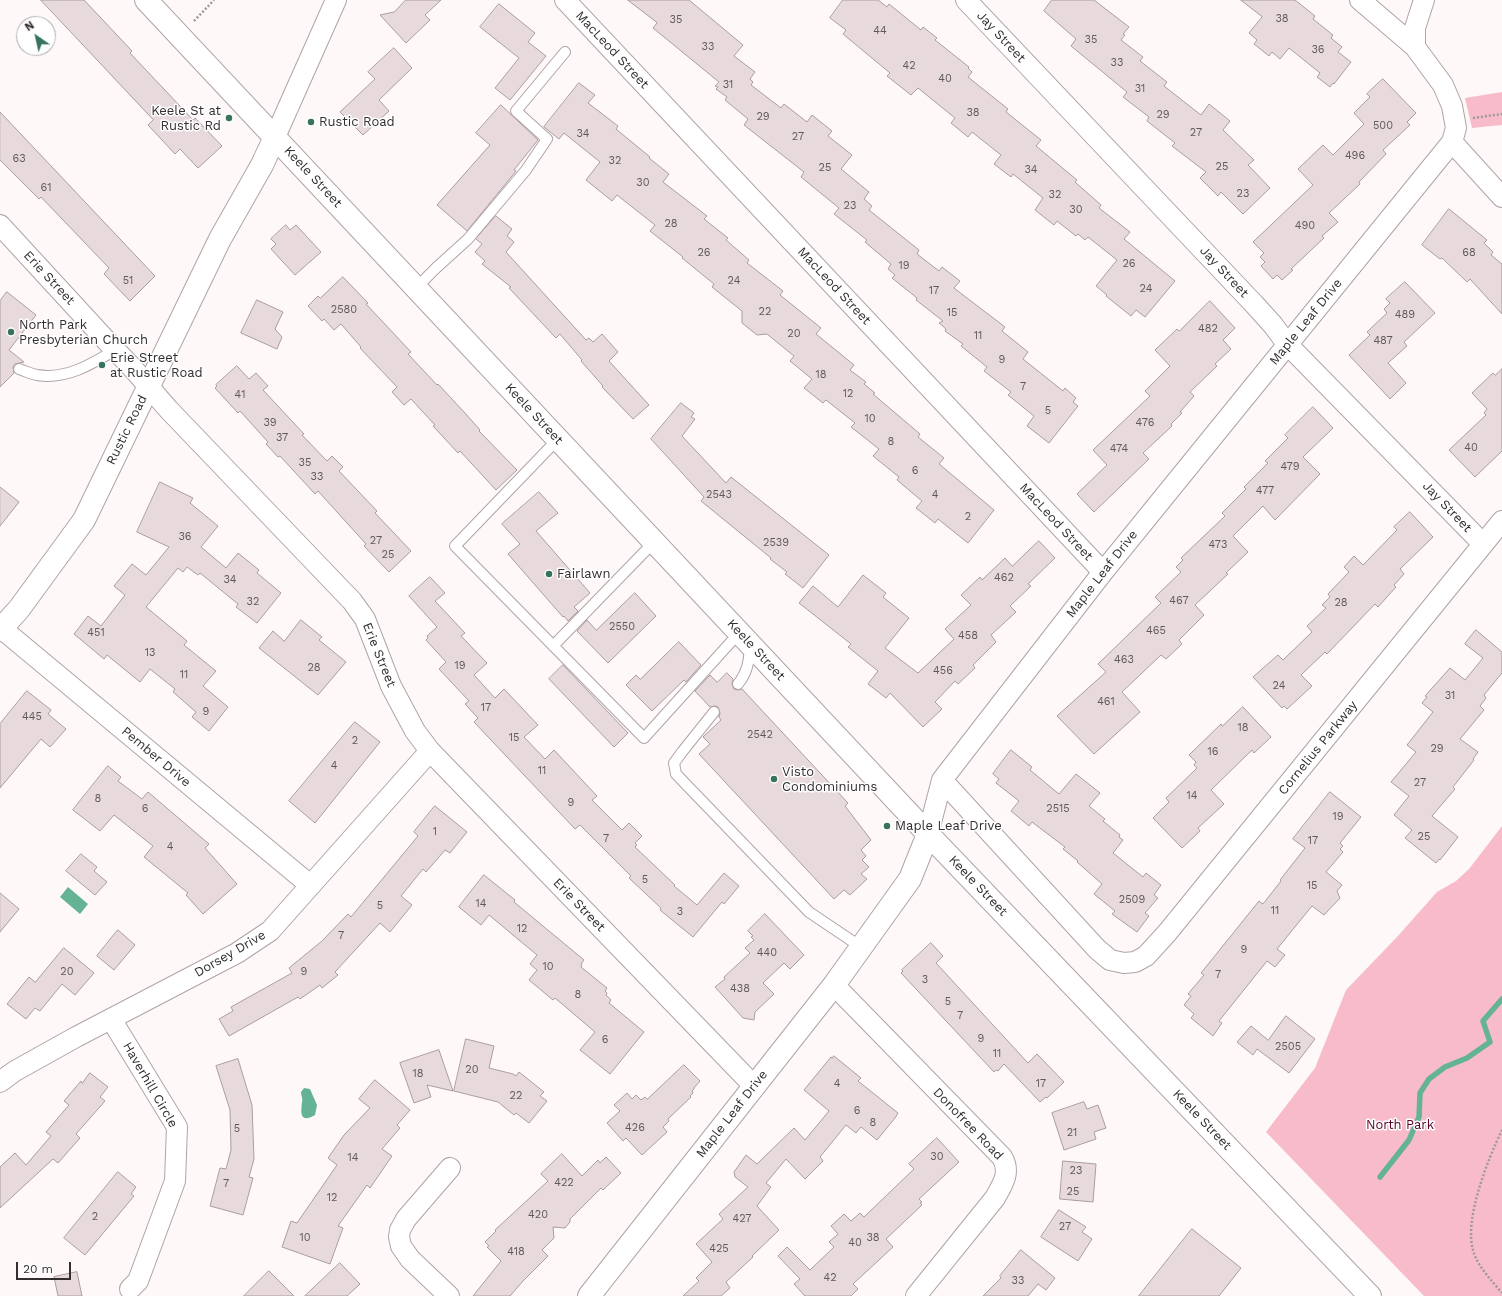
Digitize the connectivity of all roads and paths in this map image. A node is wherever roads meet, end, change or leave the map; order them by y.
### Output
1 (146, 0) edge
2 (214, 0) edge
3 (336, 0) edge
4 (565, 0) edge
5 (966, 0) edge
6 (1360, 0) edge
7 (1424, 0) edge
8 (180, 36) junction
9 (1415, 47) junction
10 (565, 52) dead end
11 (1502, 114) edge
12 (1455, 118) junction
13 (275, 138) junction
14 (1452, 142) junction
15 (1502, 197) edge
16 (0, 225) edge
17 (416, 288) junction
18 (1288, 344) junction
19 (115, 350) junction
20 (19, 369) dead end
21 (148, 387) junction
22 (558, 439) junction
23 (1502, 521) edge
24 (654, 542) junction
25 (1483, 544) junction
26 (1103, 572) junction
27 (1, 629) edge
28 (745, 639) junction
29 (553, 646) junction
30 (738, 684) dead end
31 (714, 712) dead end
32 (430, 751) junction
33 (942, 780) junction
34 (928, 834) junction
35 (310, 885) junction
36 (861, 947) junction
37 (834, 985) junction
38 (111, 1018) junction
39 (0, 1082) edge
40 (754, 1086) junction
41 (1502, 1130) edge
42 (450, 1168) dead end
43 (130, 1289) dead end
44 (1502, 1293) edge
45 (449, 1296) edge
46 (589, 1296) edge
47 (916, 1296) edge
48 (1370, 1296) edge

1 - 8 main road, Keele Street
2 - 8 path
3 - 13 street, Rustic Road
4 - 26 street, MacLeod Street
5 - 18 street, Jay Street
6 - 9 street
7 - 9 street
8 - 13 main road, Keele Street
9 - 12 street
10 - 17 lane
11 - 12 path
12 - 14 street
13 - 17 main road, Keele Street
13 - 21 main road, Rustic Road
14 - 15 street
14 - 18 street, Maple Leaf Drive
16 - 19 street, Erie Street
17 - 22 main road, Keele Street
18 - 25 street, Jay Street
18 - 26 street, Maple Leaf Drive
19 - 20 lane
19 - 21 street, Erie Street
21 - 27 main road, Rustic Road
21 - 32 street, Erie Street
22 - 24 main road, Keele Street
22 - 29 lane
23 - 25 street, Cornelius Parkway
24 - 28 main road, Keele Street
24 - 29 lane
25 - 33 street, Cornelius Parkway
26 - 33 street, Maple Leaf Drive
27 - 35 street, Pember Drive
28 - 29 lane
28 - 30 lane
28 - 34 main road, Keele Street
31 - 36 lane
32 - 35 street, Dorsey Drive
32 - 40 street, Erie Street
33 - 34 street, Maple Leaf Drive
34 - 36 main road, Maple Leaf Drive
34 - 48 main road, Keele Street
35 - 38 street, Dorsey Drive
36 - 37 main road, Maple Leaf Drive
37 - 40 main road, Maple Leaf Drive
37 - 47 street, Donofree Road
38 - 39 street, Dorsey Drive
38 - 43 street, Haverhill Circle
40 - 46 main road, Maple Leaf Drive
41 - 44 path
42 - 45 street

